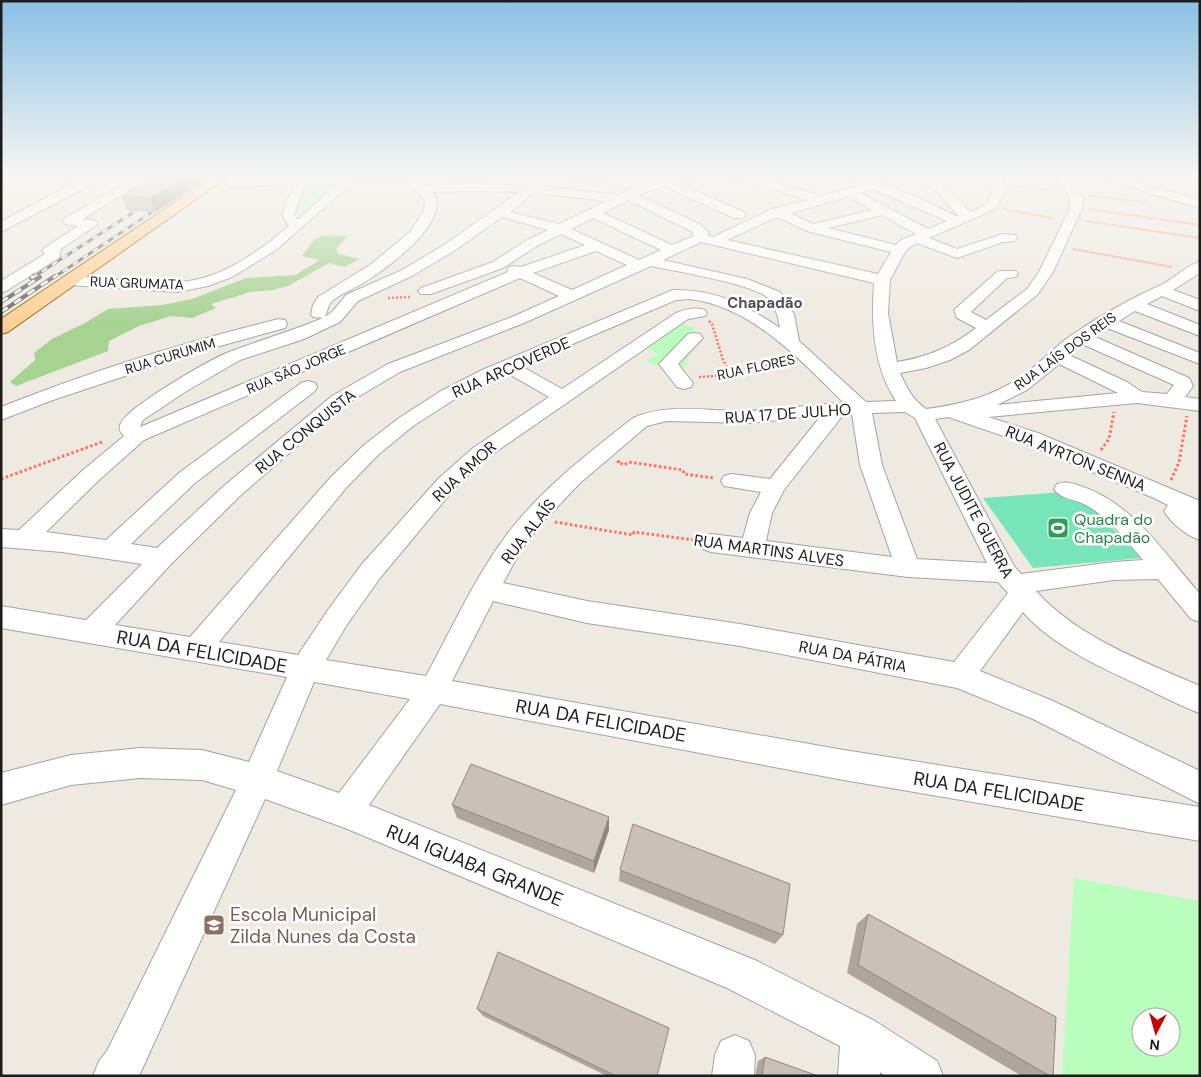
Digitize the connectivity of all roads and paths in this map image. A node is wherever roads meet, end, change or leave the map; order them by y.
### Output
1 (87, 226) edge
2 (153, 226) edge
3 (296, 226) edge
4 (421, 226) edge
5 (480, 226) edge
6 (551, 226) edge
7 (566, 226) edge
8 (626, 226) edge
9 (692, 226) edge
10 (740, 226) edge
11 (809, 226) edge
12 (819, 226) edge
13 (907, 226) edge
14 (945, 226) edge
15 (1067, 226) edge
16 (1132, 226) edge
17 (812, 228) junction
18 (561, 229) junction
19 (922, 236) junction
20 (1010, 238) dead end
21 (1200, 238) edge
22 (707, 240) junction
23 (596, 246) junction
24 (1057, 246) junction
25 (804, 249) dead end
26 (671, 250) junction
27 (899, 250) junction
28 (845, 257) dead end
29 (997, 262) dead end
30 (643, 263) junction
31 (871, 263) dead end
32 (498, 265) junction
33 (522, 272) junction
34 (886, 273) junction
35 (1194, 275) edge
36 (70, 280) junction
37 (1, 288) edge
38 (1159, 290) junction
39 (426, 291) joint
40 (572, 296) junction
41 (386, 298) dead end
42 (1132, 304) junction
43 (1200, 306) edge
44 (342, 310) junction
45 (699, 313) joint
46 (320, 314) junction
47 (1105, 321) junction
48 (988, 327) junction
49 (1, 328) edge
50 (1197, 330) edge
51 (1081, 337) junction
52 (694, 338) dead end
53 (791, 343) junction
54 (1173, 348) junction
55 (805, 356) junction
56 (1057, 356) junction
57 (1200, 359) edge
58 (508, 366) junction
59 (889, 369) junction
60 (1163, 372) junction
61 (280, 375) junction
62 (731, 375) junction
63 (687, 381) junction
64 (308, 387) junction
65 (1127, 397) junction
66 (564, 398) junction
67 (339, 400) junction
68 (1187, 403) edge
69 (861, 408) junction
70 (837, 409) junction
71 (916, 410) junction
72 (956, 413) junction
73 (1, 414) edge
74 (667, 415) junction
75 (133, 434) junction
76 (603, 452) junction
77 (1092, 463) junction
78 (1, 479) edge
79 (732, 481) joint
80 (775, 487) junction
81 (1065, 489) dead end
82 (1164, 494) junction
83 (1193, 507) edge
84 (536, 514) junction
85 (1200, 532) edge
86 (1, 538) edge
87 (25, 539) junction
88 (711, 543) joint
89 (752, 548) junction
90 (110, 549) junction
91 (162, 558) junction
92 (908, 568) junction
93 (1162, 569) junction
94 (1005, 573) junction
95 (486, 589) junction
96 (1022, 594) junction
97 (1200, 612) edge
98 (1, 618) edge
99 (92, 632) junction
100 (198, 649) junction
101 (306, 669) junction
102 (960, 676) junction
103 (433, 690) junction
104 (1200, 700) edge
105 (257, 780) junction
106 (1200, 788) edge
107 (1, 790) edge
108 (345, 812) junction
109 (1200, 824) edge
110 (861, 1035) junction
111 (122, 1072) edge
112 (859, 1076) edge
113 (922, 1076) edge

1 - 37 street
2 - 36 main road
3 - 36 street, RUA GRUMATA
4 - 46 street
5 - 44 street
6 - 18 street
7 - 18 street
8 - 26 street
9 - 22 street
10 - 22 street, RUA CONQUISTA
11 - 17 street
12 - 17 street
13 - 19 street
14 - 19 street
15 - 24 street
16 - 21 path
17 - 27 street
18 - 23 street
18 - 32 street
19 - 20 street
19 - 27 street
22 - 26 street, RUA CONQUISTA
22 - 34 street
23 - 30 street
23 - 33 street, RUA SÃO JORGE
24 - 35 path
24 - 48 street
25 - 28 street
26 - 30 street, RUA CONQUISTA
27 - 34 street
29 - 48 street
30 - 40 street, RUA CONQUISTA
30 - 53 street
31 - 34 street
32 - 33 street
32 - 39 street
33 - 40 street
33 - 61 street, RUA SÃO JORGE
34 - 59 street, RUA JUDITE GUERRA
35 - 38 street, RUA LAÍS DOS REIS
36 - 49 main road
38 - 42 street, RUA LAÍS DOS REIS
38 - 43 street
39 - 41 path
40 - 67 street, RUA CONQUISTA
42 - 47 street, RUA LAÍS DOS REIS
42 - 50 street
44 - 46 street, RUA CURUMIM
44 - 75 street
45 - 62 path
45 - 66 street, RUA AMOR
46 - 73 street, RUA CURUMIM
47 - 51 street, RUA LAÍS DOS REIS
47 - 54 street
48 - 59 street
50 - 54 street
51 - 56 street, RUA LAÍS DOS REIS
51 - 60 street
52 - 63 street
53 - 55 street, RUA ARCOVERDE
53 - 58 street, RUA ARCOVERDE
54 - 57 street
54 - 60 street
55 - 62 path, RUA FLORES
55 - 69 street, RUA ARCOVERDE
56 - 65 street
56 - 72 street, RUA LAÍS DOS REIS
58 - 66 street
58 - 100 street, RUA ARCOVERDE
59 - 71 street, RUA JUDITE GUERRA
60 - 68 street
61 - 64 street
61 - 75 street, RUA SÃO JORGE
62 - 63 path, RUA FLORES
63 - 74 street
64 - 67 street
64 - 90 street
65 - 68 street
65 - 72 street
65 - 77 path
66 - 101 street, RUA AMOR
67 - 91 street, RUA CONQUISTA
68 - 82 path
69 - 70 street, RUA 17 DE JULHO
69 - 71 street, RUA 17 DE JULHO
69 - 92 street
70 - 74 street, RUA 17 DE JULHO
70 - 80 street
71 - 72 street, RUA LAÍS DOS REIS
71 - 94 street, RUA JUDITE GUERRA
72 - 77 street, RUA AYRTON SENNA
74 - 76 street, RUA ALAÍS
75 - 78 path
75 - 87 street, RUA SÃO JORGE
76 - 79 path
76 - 84 street, RUA ALAÍS
77 - 82 street, RUA AYRTON SENNA
79 - 80 street
80 - 89 street
81 - 93 street
82 - 83 street, RUA AYRTON SENNA
83 - 85 street
84 - 88 path, RUA MARTINS ALVES
84 - 95 street, RUA ALAÍS
86 - 87 street
87 - 90 street
88 - 89 street, RUA MARTINS ALVES
89 - 92 street, RUA MARTINS ALVES
90 - 91 street
91 - 99 street, RUA CONQUISTA
92 - 94 street, RUA MARTINS ALVES
93 - 96 street
93 - 97 street
94 - 96 street, RUA JUDITE GUERRA
95 - 102 street, RUA DA PÁTRIA
95 - 103 street, RUA ALAÍS
96 - 102 street
96 - 104 street, RUA JUDITE GUERRA
98 - 99 street, RUA DA FELICIDADE
99 - 100 street, RUA DA FELICIDADE
100 - 101 street, RUA DA FELICIDADE
101 - 103 street, RUA DA FELICIDADE
101 - 105 street, RUA AMOR
102 - 106 street, RUA DA PÁTRIA
103 - 108 street, RUA ALAÍS
103 - 109 street, RUA DA FELICIDADE
105 - 107 street, RUA IGUABA GRANDE
105 - 108 street, RUA IGUABA GRANDE
105 - 111 street, RUA AMOR
108 - 110 street, RUA IGUABA GRANDE
110 - 112 street
110 - 113 street, RUA IGUABA GRANDE

